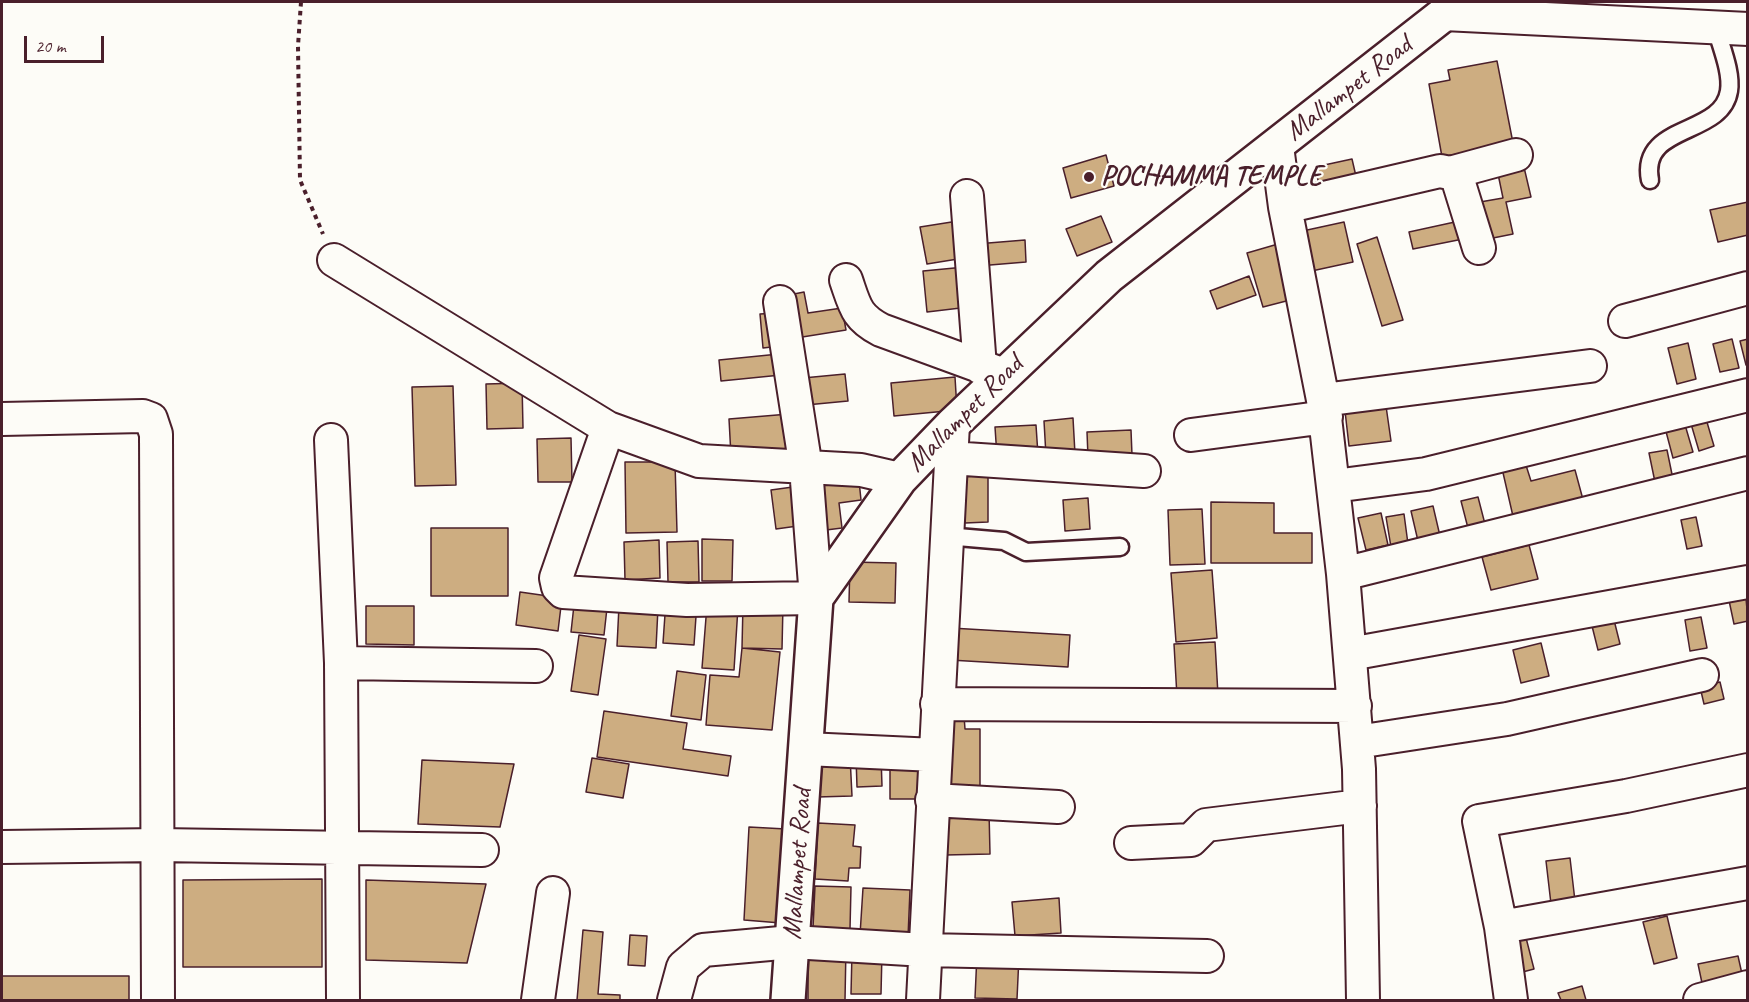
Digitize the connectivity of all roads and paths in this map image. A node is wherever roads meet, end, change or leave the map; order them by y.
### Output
1 (301, 2) edge
2 (1449, 8) edge
3 (1716, 28) junction
4 (1748, 29) edge
5 (1277, 146) junction
6 (1516, 155) dead end
7 (1450, 172) junction
8 (1650, 180) dead end
9 (967, 195) dead end
10 (1285, 207) junction
11 (1479, 248) dead end
12 (334, 260) joint
13 (846, 280) dead end
14 (1748, 288) edge
15 (780, 302) dead end
16 (1625, 321) dead end
17 (1590, 366) dead end
18 (992, 371) junction
19 (1748, 395) edge
20 (1325, 408) junction
21 (2, 419) edge
22 (953, 424) junction
23 (608, 429) junction
24 (1191, 435) dead end
25 (331, 440) dead end
26 (950, 458) junction
27 (806, 468) junction
28 (1144, 471) dead end
29 (1748, 473) edge
30 (900, 479) junction
31 (1334, 486) junction
32 (946, 536) junction
33 (1120, 547) dead end
34 (1343, 574) junction
35 (1748, 582) edge
36 (816, 598) junction
37 (1350, 654) junction
38 (341, 663) junction
39 (536, 666) dead end
40 (1702, 675) dead end
41 (938, 704) junction
42 (1355, 706) junction
43 (1357, 742) junction
44 (806, 749) junction
45 (935, 755) junction
46 (1748, 770) edge
47 (932, 800) junction
48 (1360, 806) junction
49 (1058, 807) dead end
50 (1131, 843) dead end
51 (159, 845) junction
52 (2, 847) edge
53 (343, 849) junction
54 (482, 850) dead end
55 (1748, 883) edge
56 (553, 892) dead end
57 (1501, 927) junction
58 (792, 942) junction
59 (925, 950) junction
60 (1207, 956) dead end
61 (1748, 987) edge
62 (158, 1000) edge
63 (343, 1000) edge
64 (538, 1000) edge
65 (674, 1000) edge
66 (788, 1000) edge
67 (923, 1000) edge
68 (1364, 1000) edge
69 (1510, 1000) edge
70 (1700, 1000) edge

1 - 12 path
2 - 3 street
2 - 5 main road, Mallampet Road
3 - 4 street
3 - 8 lane
5 - 10 street
5 - 18 main road, Mallampet Road
6 - 7 street
7 - 10 street
7 - 11 street
9 - 18 street
10 - 20 street
12 - 23 street
13 - 18 street
14 - 16 street
15 - 27 street
17 - 20 street
18 - 22 main road, Mallampet Road
19 - 31 street
20 - 24 street
20 - 31 street
21 - 51 street
22 - 26 street
22 - 30 main road, Mallampet Road
23 - 27 street
23 - 36 street
25 - 38 street
26 - 28 street
26 - 32 street
27 - 30 street
27 - 36 street
29 - 34 street
30 - 36 main road, Mallampet Road
31 - 34 street
32 - 33 lane
32 - 41 street
34 - 37 street
35 - 37 street
36 - 44 main road, Mallampet Road
37 - 42 street
38 - 39 street
38 - 53 street
40 - 43 street
41 - 42 street
41 - 45 street
42 - 43 street
43 - 48 street
44 - 45 street
44 - 58 main road, Mallampet Road
45 - 47 street
46 - 57 street
47 - 49 street
47 - 59 street
48 - 50 street
48 - 68 street
51 - 52 street
51 - 53 street
51 - 62 street
53 - 54 street
53 - 63 street
55 - 57 street
56 - 64 street
57 - 69 street
58 - 59 street
58 - 65 street
58 - 66 main road, Mallampet Road
59 - 60 street
59 - 67 street
61 - 70 street

